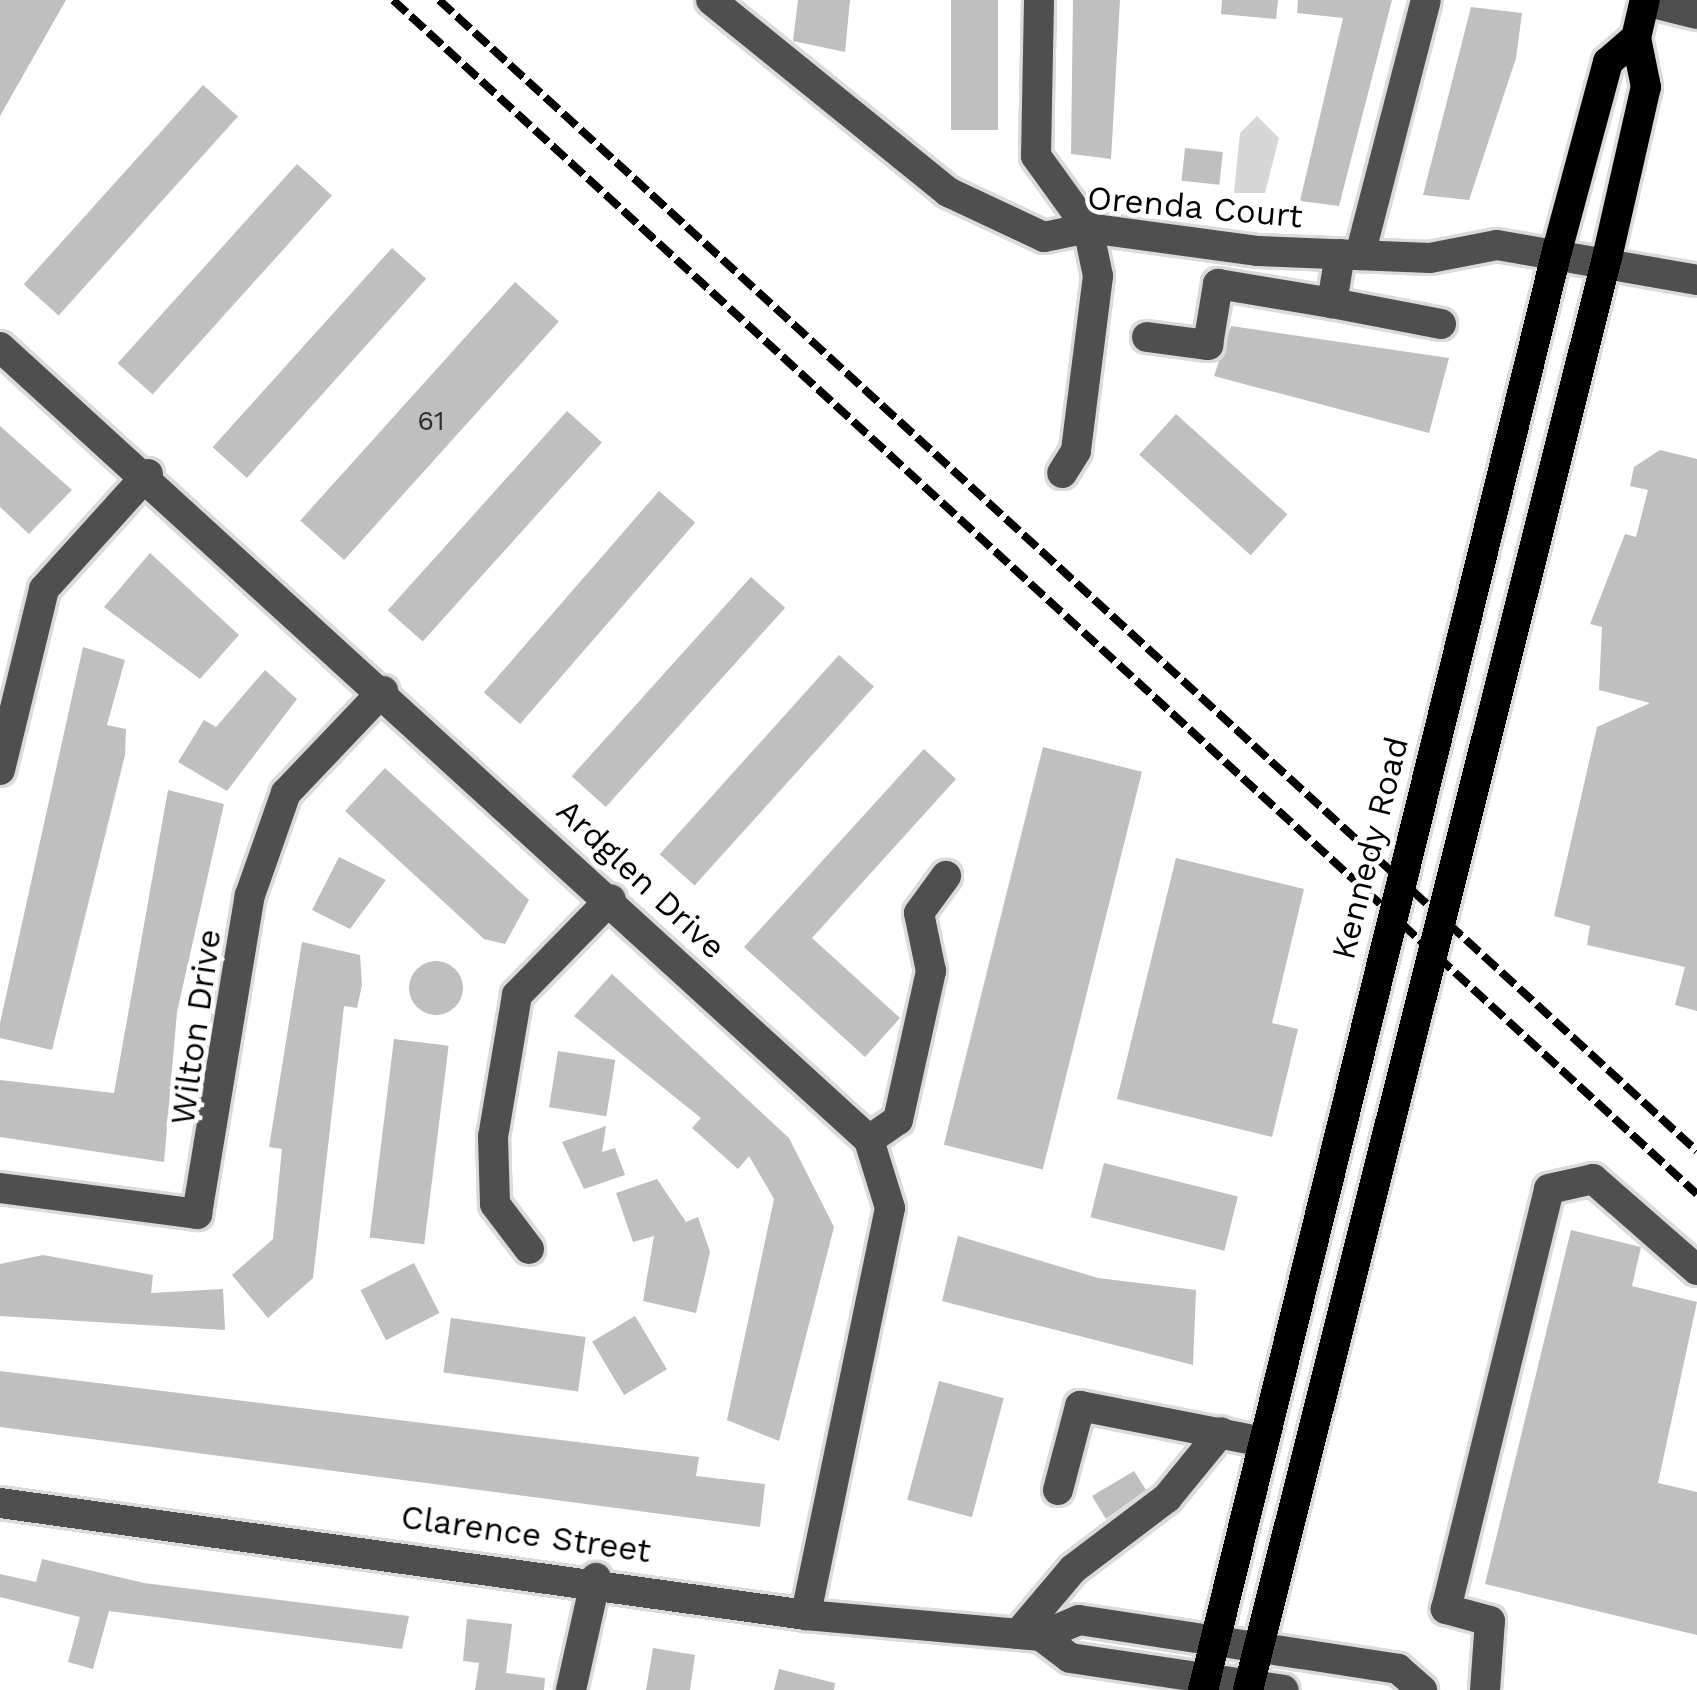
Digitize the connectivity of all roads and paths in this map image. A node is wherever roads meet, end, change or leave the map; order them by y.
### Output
1 (710, 0) edge
2 (1039, 0) edge
3 (1426, 0) edge
4 (1645, 0) edge
5 (1697, 14) edge
6 (1636, 38) junction
7 (1088, 228) junction
8 (1223, 247) junction
9 (1557, 251) junction
10 (1350, 255) junction
11 (1607, 258) junction
12 (1697, 280) edge
13 (1218, 284) junction
14 (1333, 303) junction
15 (1442, 324) dead end
16 (1147, 337) dead end
17 (0, 346) edge
18 (1062, 473) dead end
19 (148, 474) junction
20 (383, 691) junction
21 (0, 770) edge
22 (946, 876) dead end
23 (611, 899) junction
24 (869, 1140) junction
25 (0, 1188) edge
26 (529, 1250) dead end
27 (1697, 1270) edge
28 (1221, 1432) junction
29 (1263, 1442) junction
30 (1058, 1490) dead end
31 (0, 1503) edge
32 (596, 1578) junction
33 (806, 1615) junction
34 (1030, 1635) junction
35 (1215, 1641) junction
36 (1259, 1648) junction
37 (1204, 1684) edge
38 (1249, 1687) edge
39 (571, 1690) edge
40 (1284, 1690) edge
41 (1423, 1690) edge
42 (1485, 1690) edge

1 - 7 street, Orenda Court
2 - 7 street
3 - 10 street
4 - 5 street
4 - 6 main road, Kennedy Road
6 - 9 main road, Kennedy Road
6 - 11 main road, Kennedy Road
7 - 8 street, Orenda Court
7 - 18 street
8 - 10 street, Orenda Court
8 - 13 street
9 - 10 street, Orenda Court
9 - 11 street, Orenda Court
9 - 29 main road, Kennedy Road
10 - 14 street
11 - 12 street, Orenda Court
11 - 36 main road, Kennedy Road
13 - 14 street
13 - 16 street
14 - 15 street
17 - 19 street, Ardglen Drive
19 - 20 street, Ardglen Drive
19 - 21 street
20 - 23 street, Ardglen Drive
20 - 25 street, Wilton Drive
22 - 24 street
23 - 24 street, Ardglen Drive
23 - 26 street
24 - 33 street, Ardglen Drive
27 - 42 street
28 - 29 street
28 - 30 street
28 - 34 street
29 - 35 main road, Kennedy Road
31 - 32 street, Clarence Street
32 - 33 street, Clarence Street
32 - 39 street
33 - 34 street, Clarence Street
34 - 35 street, Clarence Street
34 - 37 street, Clarence Street
35 - 36 street, Clarence Street
35 - 37 main road, Kennedy Road
36 - 38 main road, Kennedy Road
36 - 41 street, Clarence Street
37 - 38 street, Clarence Street
38 - 40 street, Clarence Street

